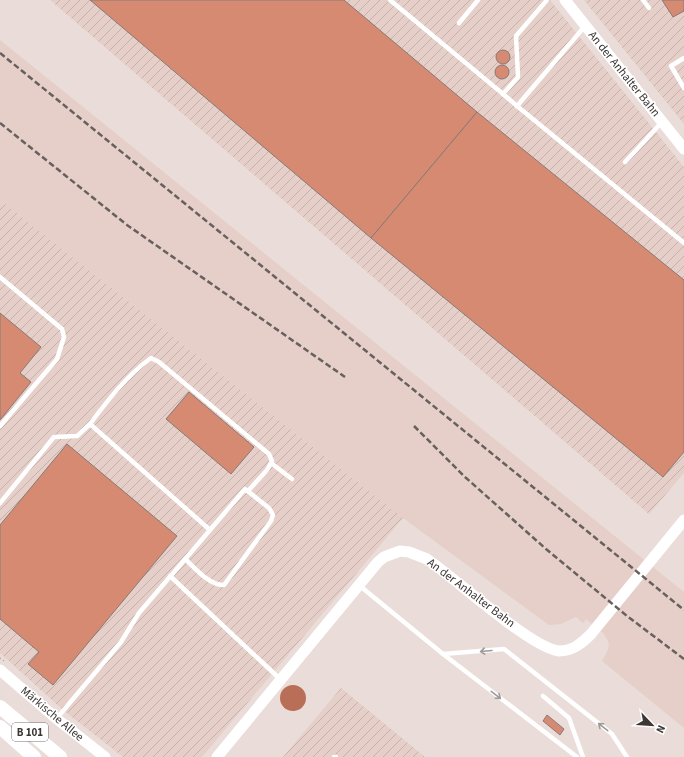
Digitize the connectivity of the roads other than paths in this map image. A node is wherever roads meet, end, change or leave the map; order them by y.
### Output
1 (390, 0) edge
2 (478, 0) edge
3 (547, 0) edge
4 (565, 0) edge
5 (643, 0) edge
6 (649, 8) dead end
7 (459, 23) dead end
8 (585, 26) junction
9 (684, 58) edge
10 (684, 88) edge
11 (503, 94) junction
12 (517, 106) junction
13 (662, 122) junction
14 (684, 148) edge
15 (626, 162) dead end
16 (684, 243) edge
17 (0, 277) edge
18 (90, 424) junction
19 (0, 426) edge
20 (271, 463) junction
21 (292, 479) dead end
22 (248, 491) junction
23 (0, 503) edge
24 (684, 520) edge
25 (210, 530) junction
26 (185, 559) junction
27 (170, 576) junction
28 (358, 585) junction
29 (443, 654) junction
30 (0, 670) edge
31 (282, 680) junction
32 (544, 696) dead end
33 (0, 707) edge
34 (57, 719) junction
35 (0, 727) edge
36 (34, 757) edge
37 (60, 757) edge
38 (105, 757) edge
39 (217, 757) edge
40 (577, 757) edge
41 (584, 757) edge
42 (627, 757) edge

1 - 11 lane
2 - 7 lane
3 - 11 lane
4 - 8 street, An der Anhalter Bahn
5 - 6 lane
8 - 12 lane
8 - 13 street, An der Anhalter Bahn
9 - 10 lane
11 - 12 lane
12 - 16 lane
13 - 14 street, An der Anhalter Bahn
13 - 15 lane
17 - 19 lane
18 - 20 lane
18 - 23 lane
18 - 25 lane
20 - 21 lane
20 - 22 lane
22 - 25 lane
22 - 26 lane
24 - 28 street, An der Anhalter Bahn
25 - 26 lane
26 - 27 lane
27 - 31 lane
27 - 34 lane
28 - 29 lane
28 - 31 street, An der Anhalter Bahn
29 -> 40 lane
42 -> 29 lane
30 - 34 street, Märkische Allee
31 - 39 street, An der Anhalter Bahn
32 - 41 lane
33 - 37 highway, B 101
34 - 38 street, Märkische Allee
35 - 36 highway, B 101

